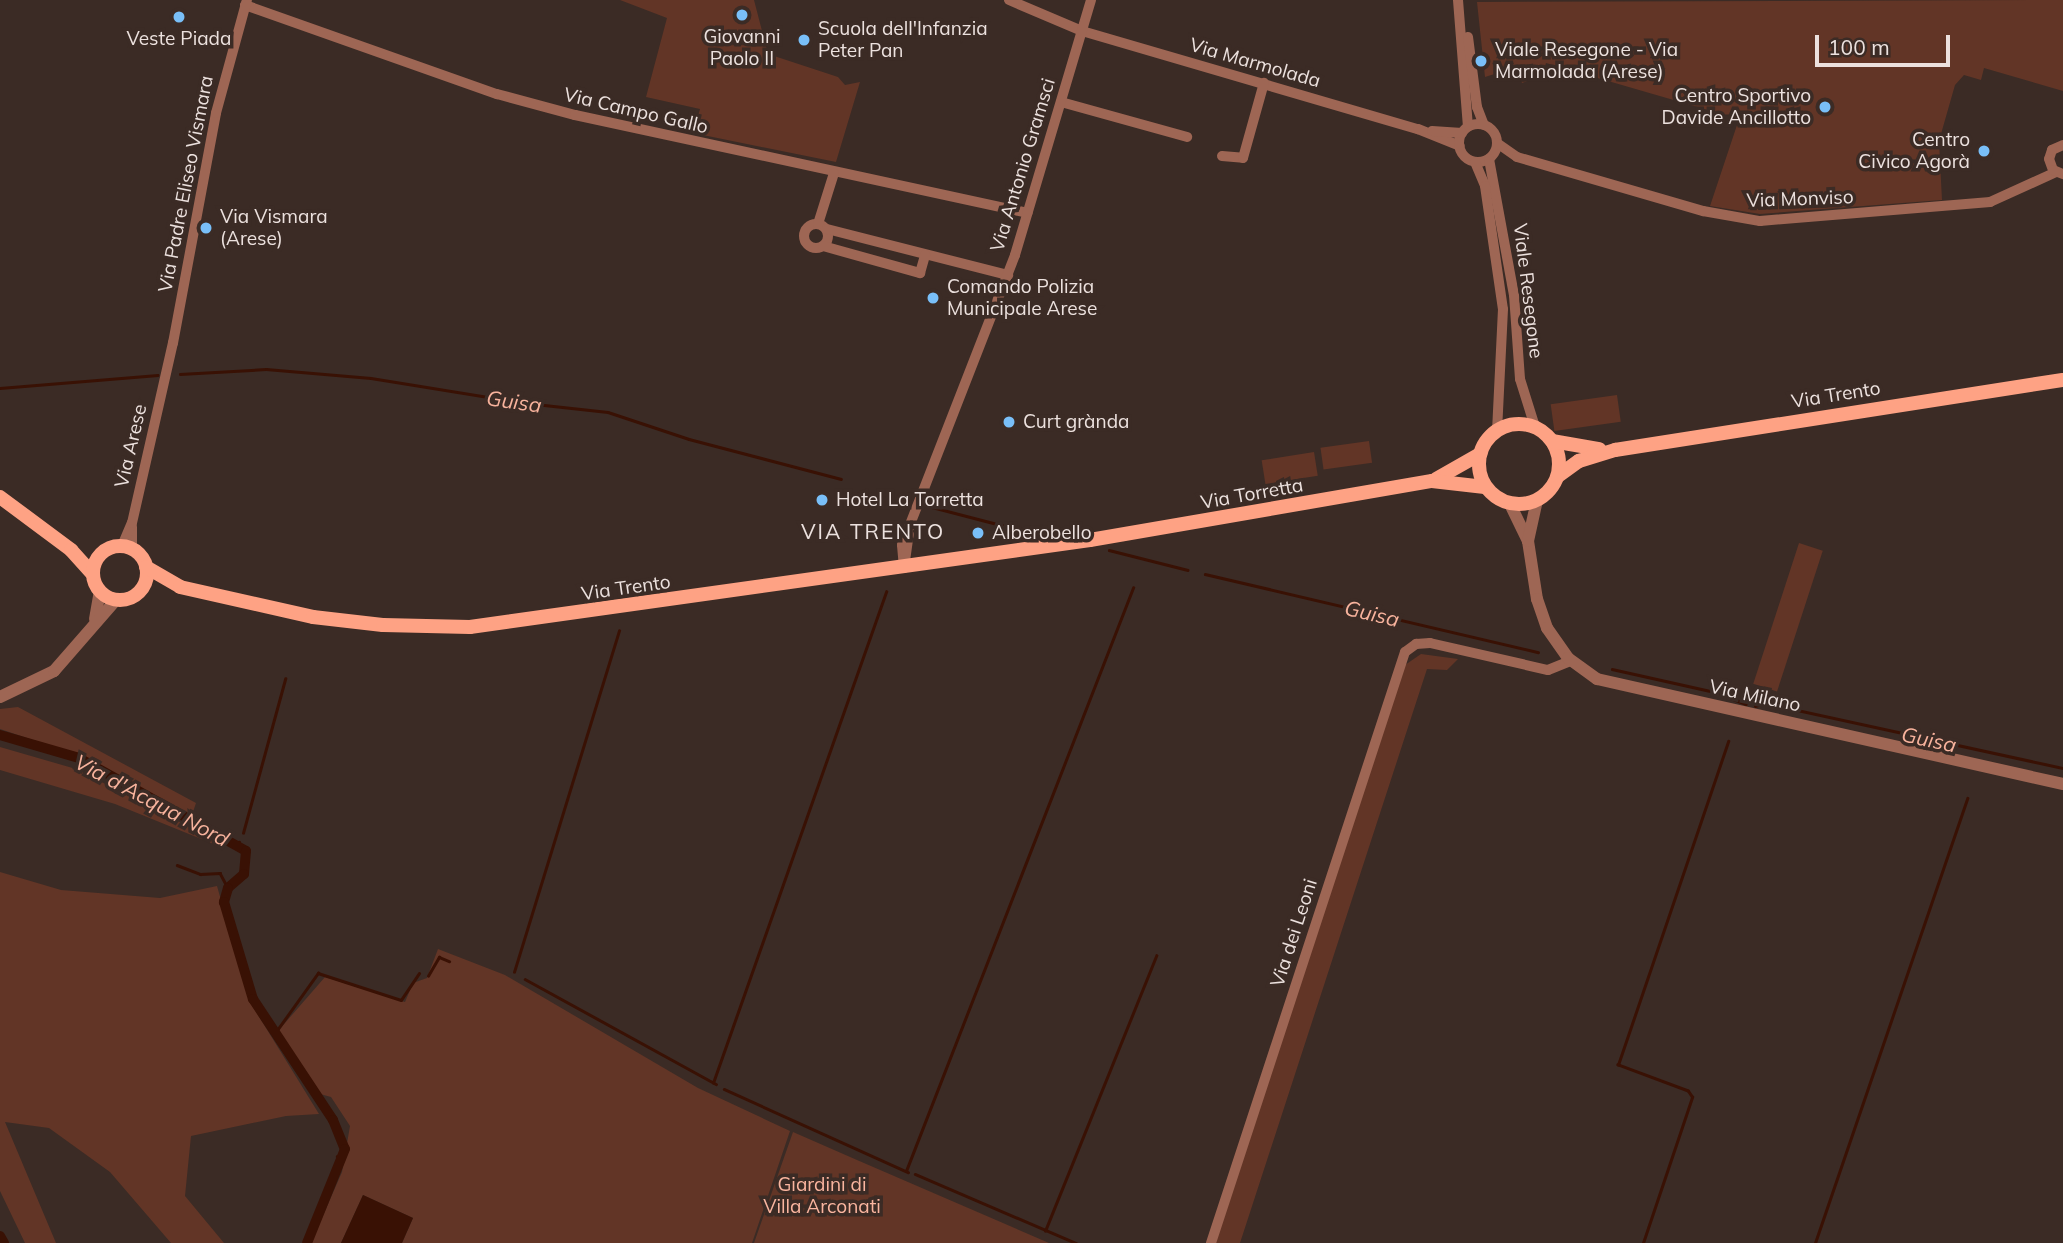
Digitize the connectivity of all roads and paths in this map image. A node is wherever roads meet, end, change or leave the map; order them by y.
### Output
1 (1009, 0) edge
2 (1091, 0) edge
3 (1458, 0) edge
4 (1465, 0) edge
5 (246, 2) edge
6 (1082, 30) junction
7 (1265, 83) junction
8 (1061, 102) junction
9 (1484, 125) junction
10 (1418, 129) junction
11 (1465, 130) junction
12 (1187, 137) dead end
13 (1497, 143) junction
14 (2063, 145) edge
15 (1460, 146) junction
16 (1222, 156) dead end
17 (1517, 157) junction
18 (1490, 158) junction
19 (1475, 162) junction
20 (2056, 171) edge
21 (834, 173) junction
22 (1028, 213) junction
23 (822, 227) junction
24 (823, 246) junction
25 (926, 255) junction
26 (1008, 275) junction
27 (165, 377) joint
28 (2063, 380) edge
29 (1535, 427) junction
30 (1497, 430) junction
31 (1552, 441) junction
32 (1592, 453) junction
33 (1480, 454) junction
34 (1558, 476) junction
35 (1432, 481) junction
36 (1485, 486) junction
37 (0, 497) edge
38 (1537, 500) junction
39 (1510, 504) junction
40 (1528, 541) junction
41 (1079, 542) joint
42 (127, 547) junction
43 (71, 550) junction
44 (100, 554) junction
45 (146, 567) junction
46 (904, 568) junction
47 (92, 573) junction
48 (180, 587) junction
49 (141, 589) junction
50 (100, 592) junction
51 (116, 600) junction
52 (94, 622) junction
53 (1570, 661) junction
54 (0, 697) edge
55 (2063, 783) edge
56 (1211, 1243) edge

1 - 6 street, Via Marmolada
2 - 6 street, Via Antonio Gramsci
3 - 11 street
4 - 9 street
5 - 21 street, Via Campo Gallo
5 - 27 street, Via Padre Eliseo Vismara
6 - 7 street, Via Marmolada
6 - 8 street, Via Antonio Gramsci
7 - 10 street, Via Marmolada
7 - 16 street
8 - 12 street
8 - 22 street, Via Antonio Gramsci
9 - 11 street
9 - 13 street
10 - 11 street, Via Marmolada
10 - 15 street, Via Marmolada
11 - 15 street
13 - 17 street, Via Monviso
13 - 18 street
14 - 20 street, Via Monviso
15 - 19 street
17 - 18 street, Via Monviso
17 - 20 street, Via Monviso
18 - 19 street
18 - 29 street, Viale Resegone
19 - 30 street, Viale Resegone
21 - 22 street, Via Campo Gallo
21 - 23 street
22 - 26 street, Via Antonio Gramsci
23 - 24 street
23 - 24 street
23 - 25 street
24 - 25 street
25 - 26 street
26 - 46 street, Via Antonio Gramsci
27 - 42 street, Via Arese
28 - 32 main road, Via Trento
29 - 30 main road
29 - 31 main road
30 - 33 main road
31 - 32 main road
31 - 34 main road
32 - 34 main road
33 - 35 main road, Via Torretta
33 - 36 main road
34 - 38 main road
35 - 36 main road, Via Torretta
35 - 41 main road, Via Torretta
36 - 39 main road
37 - 43 main road
38 - 39 main road
38 - 40 street
39 - 40 street
40 - 53 street, Via Milano
41 - 46 main road, Via Trento
42 - 44 main road
42 - 45 main road, Via Trento
43 - 44 main road
43 - 47 main road
44 - 47 main road
45 - 48 main road, Via Trento
45 - 49 main road
46 - 48 main road, Via Trento
47 - 50 main road
48 - 49 main road, Via Trento
49 - 51 main road, Via Trento
50 - 51 main road
50 - 52 street, Via Trento
51 - 52 street, Via Trento
52 - 54 street, Via Trento
53 - 55 street, Via Milano
53 - 56 street, Via dei Leoni

